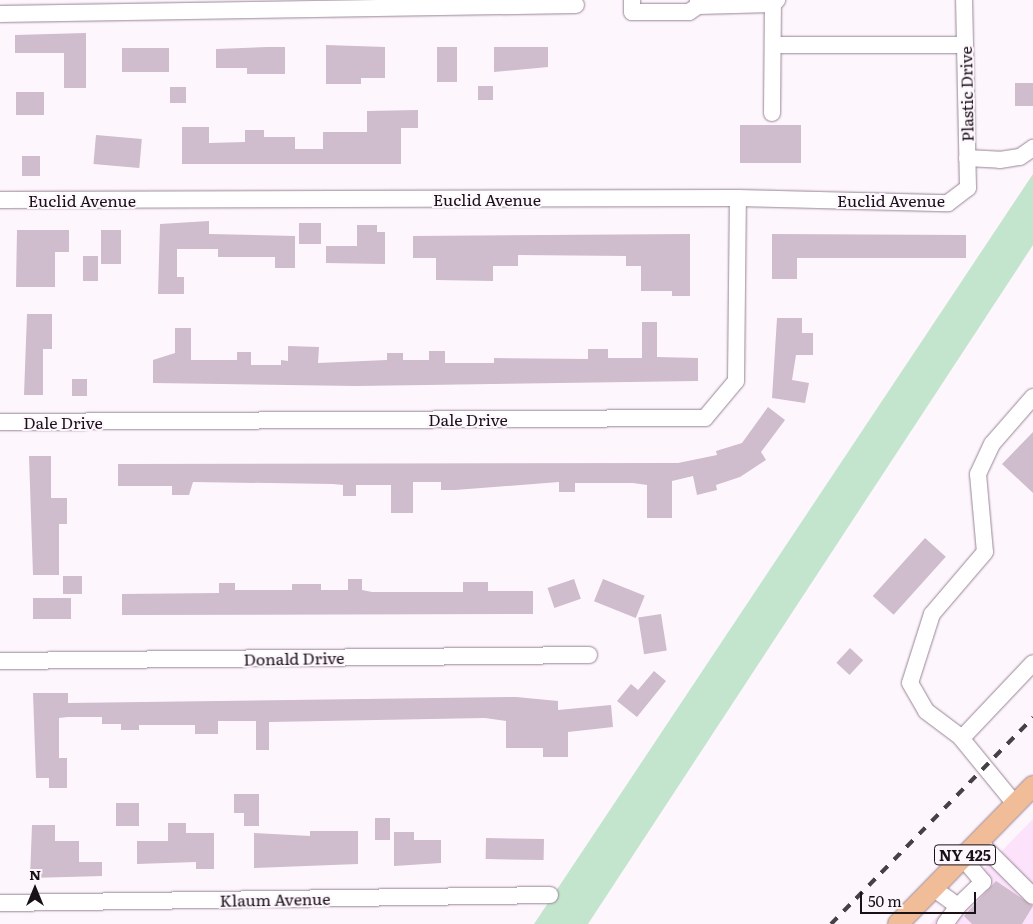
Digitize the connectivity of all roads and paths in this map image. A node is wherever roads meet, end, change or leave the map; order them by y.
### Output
1 (632, 0) edge
2 (964, 0) edge
3 (775, 2) edge
4 (698, 3) edge
5 (576, 5) dead end
6 (675, 6) edge
7 (0, 14) edge
8 (773, 45) junction
9 (965, 45) junction
10 (772, 114) dead end
11 (1033, 148) edge
12 (967, 158) junction
13 (968, 188) joint
14 (738, 198) junction
15 (0, 200) edge
16 (1033, 397) edge
17 (0, 422) edge
18 (589, 655) dead end
19 (0, 661) edge
20 (1033, 664) edge
21 (962, 738) junction
22 (1033, 786) edge
23 (1016, 804) junction
24 (978, 842) junction
25 (963, 858) junction
26 (933, 888) junction
27 (550, 895) dead end
28 (1033, 896) edge
29 (0, 903) edge
30 (958, 906) junction
31 (898, 924) edge
32 (945, 924) edge

1 - 6 street
2 - 9 street, Plastic Drive
3 - 4 street
3 - 8 street
4 - 6 street
5 - 7 street
8 - 9 street
8 - 10 street
9 - 12 street, Plastic Drive
11 - 12 street
12 - 13 street, Plastic Drive
13 - 14 street, Euclid Avenue
14 - 15 street, Euclid Avenue
14 - 17 street, Dale Drive
16 - 21 street
18 - 19 street, Donald Drive
20 - 21 street
21 - 23 street
22 - 23 main road, NY 425
23 - 24 main road, NY 425
24 - 25 main road, NY 425
24 - 28 street
25 - 26 main road, NY 425
25 - 30 street
26 - 30 street
26 - 31 main road, NY 425
27 - 29 street, Klaum Avenue
30 - 32 street

